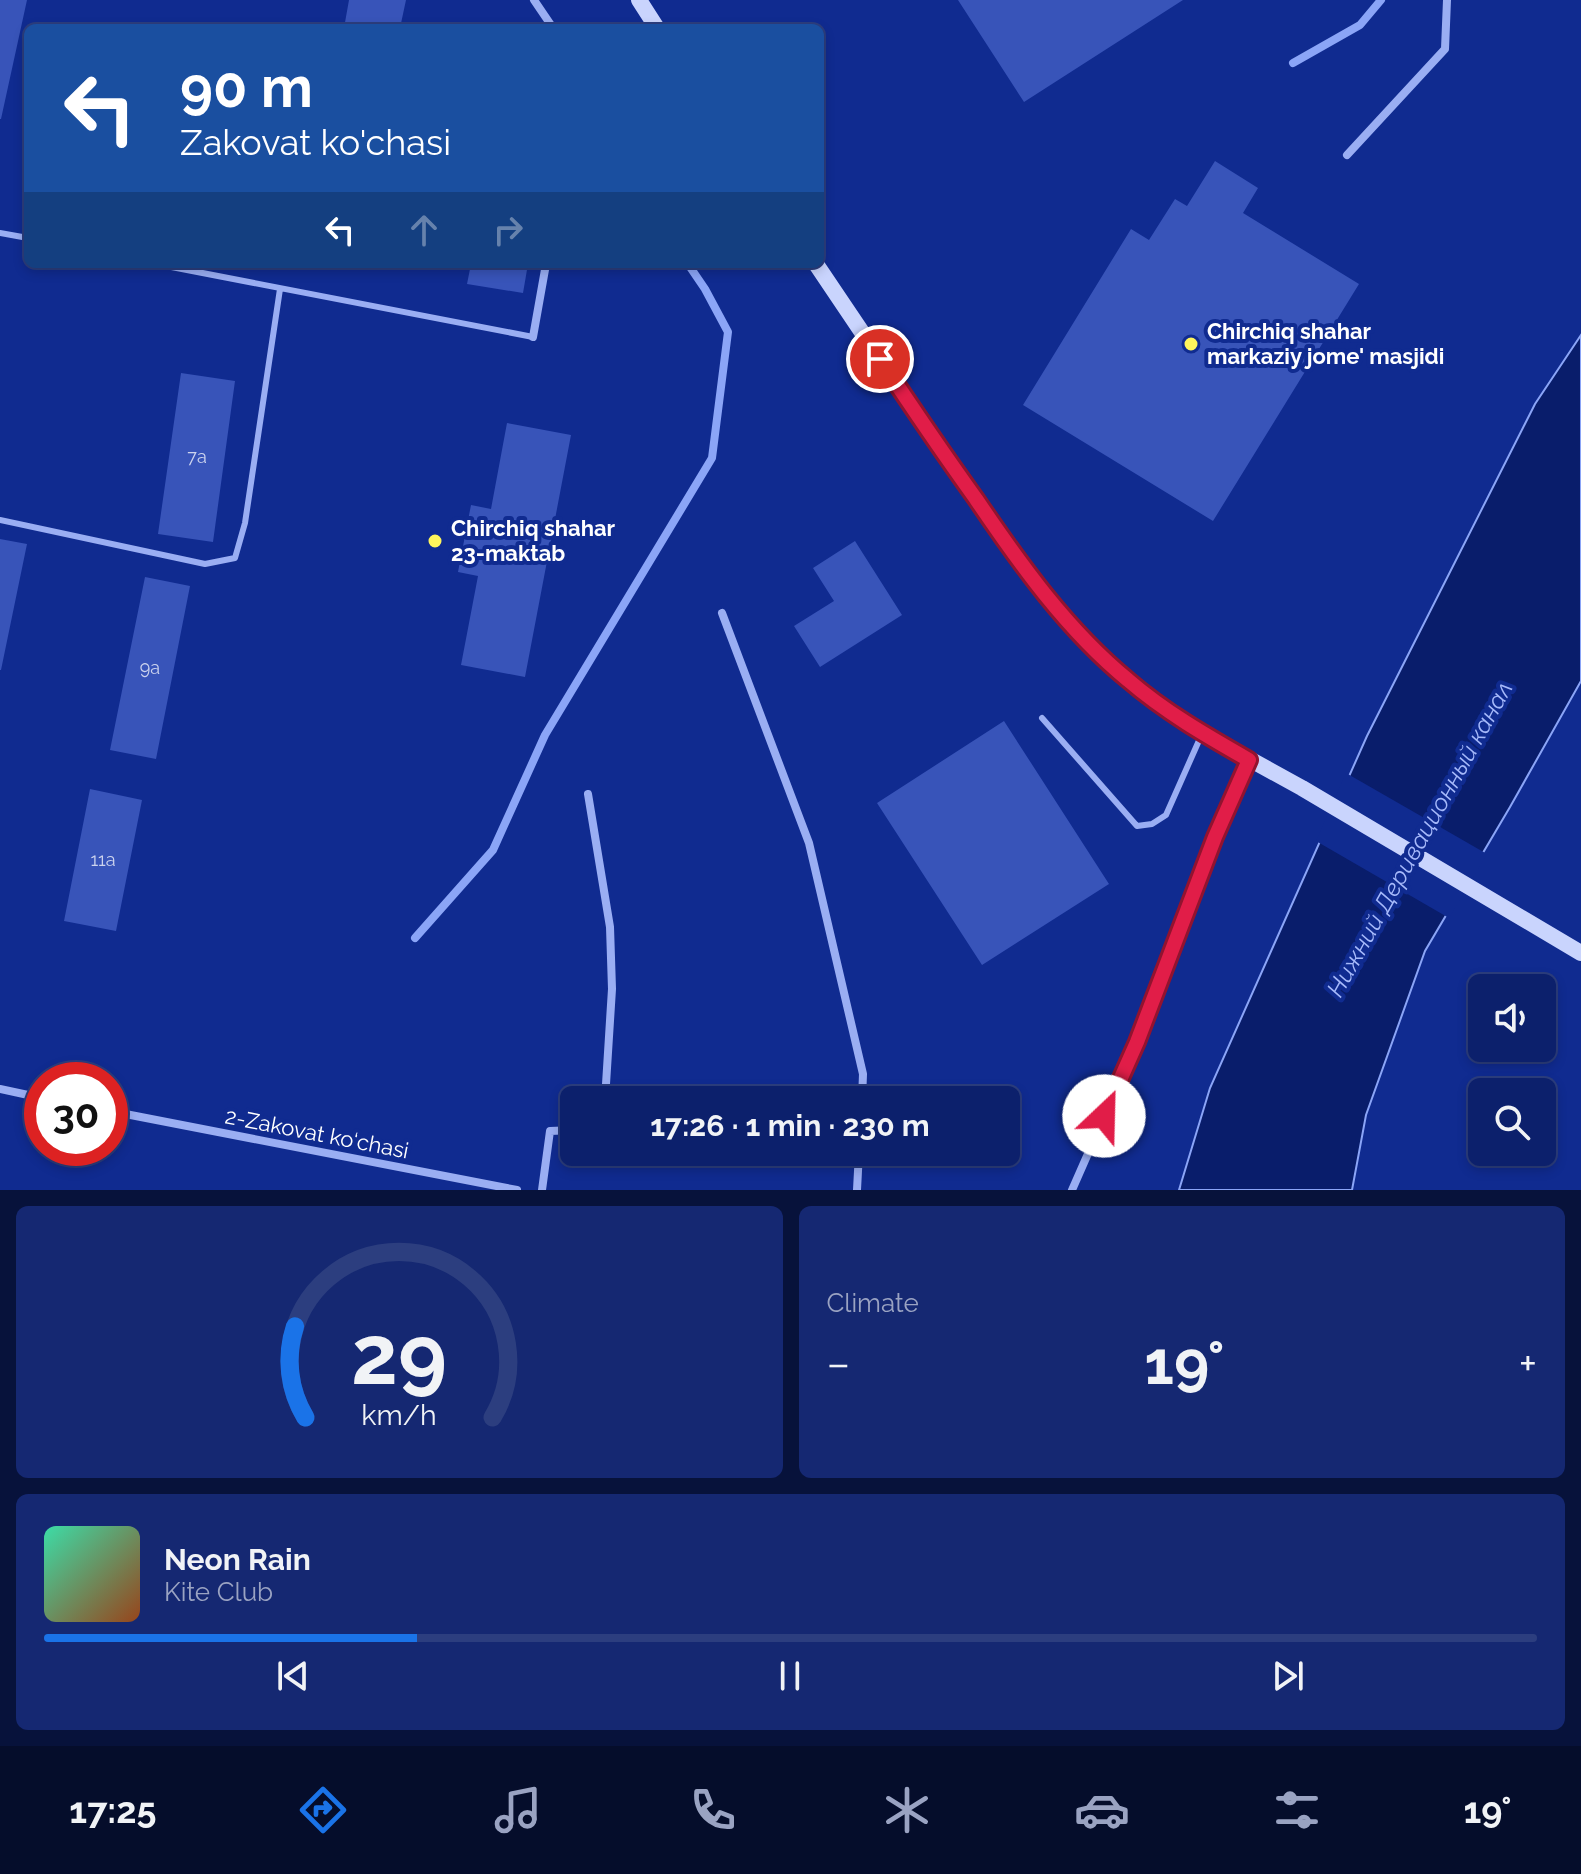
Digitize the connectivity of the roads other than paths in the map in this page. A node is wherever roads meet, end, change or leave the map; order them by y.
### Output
1 (534, 0) edge
2 (639, 0) edge
3 (1447, 0) edge
4 (550, 24) edge
5 (654, 24) edge
6 (1347, 155) dead end
7 (0, 233) edge
8 (24, 237) edge
9 (176, 268) edge
10 (545, 268) edge
11 (819, 268) edge
12 (280, 289) junction
13 (533, 337) joint
14 (0, 520) edge
15 (722, 613) dead end
16 (1042, 718) dead end
17 (1202, 733) junction
18 (1249, 760) junction
19 (588, 794) dead end
20 (1581, 953) edge
21 (606, 1086) edge
22 (863, 1086) edge
23 (0, 1089) edge
24 (24, 1094) edge
25 (128, 1114) edge
26 (560, 1131) edge
27 (858, 1166) edge
28 (517, 1190) edge
29 (542, 1190) edge
30 (857, 1190) edge
31 (1072, 1190) edge

1 - 4 street
2 - 5 main road
3 - 6 street
7 - 8 lane
9 - 12 lane
10 - 13 street
11 - 17 main road
12 - 13 lane
12 - 14 lane
15 - 22 street
16 - 17 lane
17 - 18 main road
18 - 20 main road
18 - 31 street
19 - 21 street
23 - 24 street
25 - 28 street, 2-Zakovat ko‘chasi
26 - 29 street
27 - 30 street

